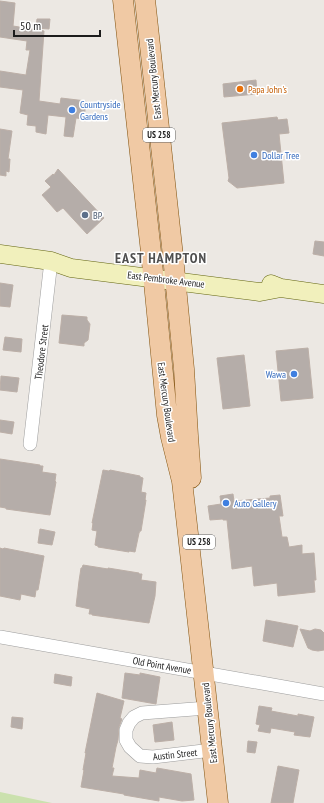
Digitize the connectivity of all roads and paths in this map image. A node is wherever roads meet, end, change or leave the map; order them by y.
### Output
1 (123, 0) edge
2 (145, 0) edge
3 (0, 254) edge
4 (51, 260) junction
5 (153, 272) junction
6 (175, 275) junction
7 (324, 294) edge
8 (30, 444) dead end
9 (0, 637) edge
10 (208, 673) junction
11 (324, 694) edge
12 (207, 708) junction
13 (212, 750) junction
14 (218, 803) edge
15 (228, 803) edge

1 - 5 main road, East Mercury Boulevard / US 258
2 - 6 main road, East Mercury Boulevard / US 258
3 - 4 main road, East Pembroke Avenue
4 - 5 main road, East Pembroke Avenue
4 - 8 street, Theodore Street
5 - 6 main road, East Pembroke Avenue
5 - 10 main road, East Mercury Boulevard / US 258
6 - 7 main road, East Pembroke Avenue
6 - 10 main road, East Mercury Boulevard / US 258
9 - 10 street, Old Point Avenue
10 - 11 street, Old Point Avenue
10 - 12 main road, East Mercury Boulevard / US 258
10 - 15 main road, East Mercury Boulevard / US 258
12 - 13 main road, East Mercury Boulevard / US 258
12 - 13 street, Austin Street
13 - 14 main road, East Mercury Boulevard / US 258

